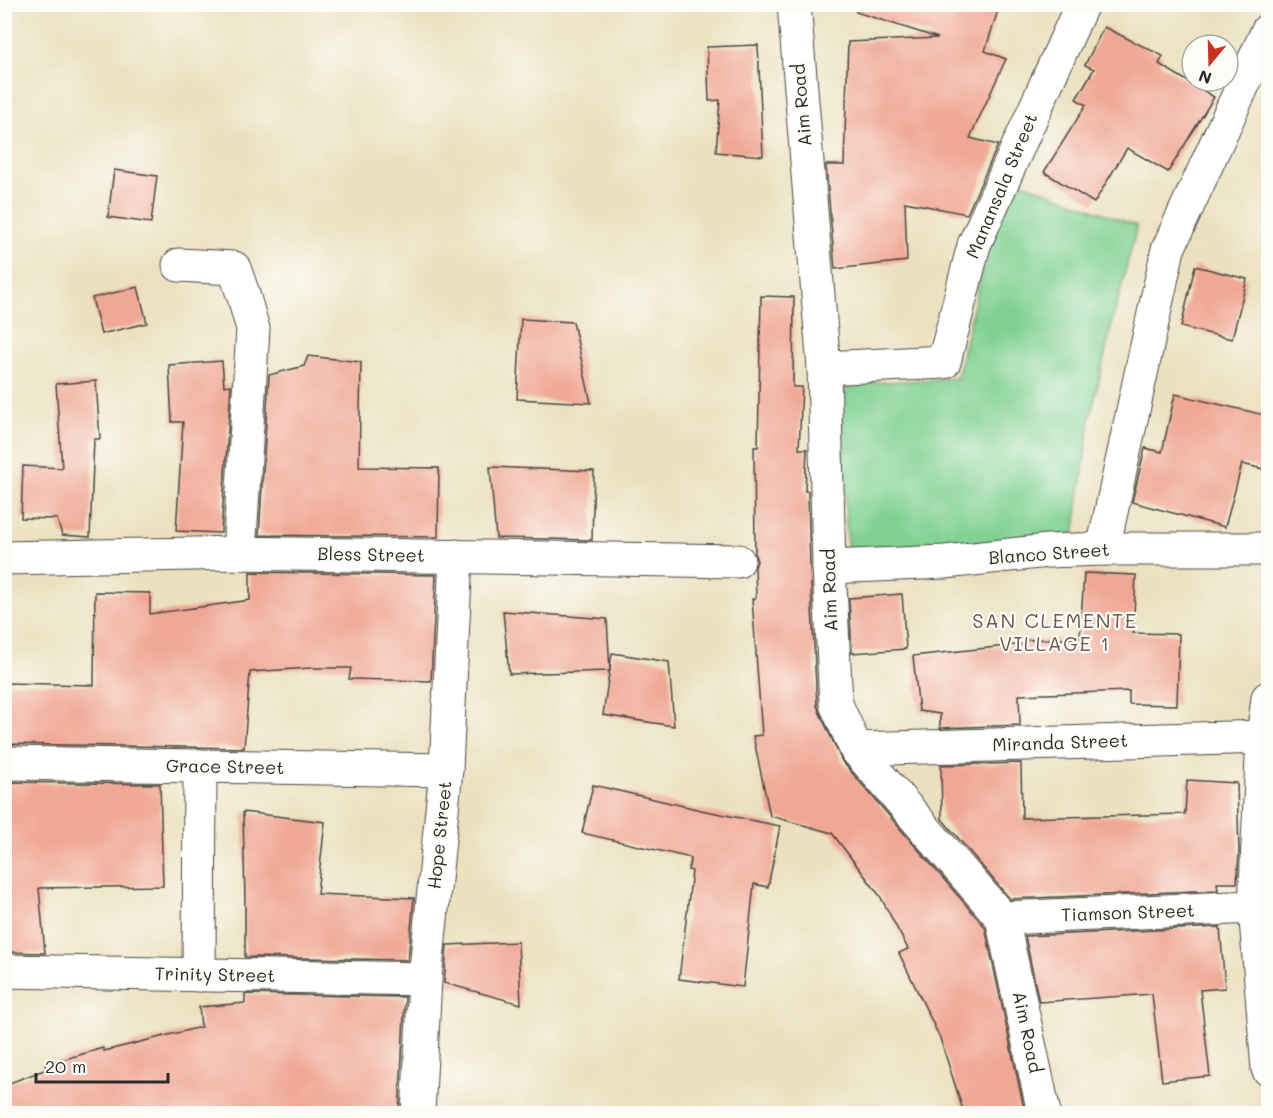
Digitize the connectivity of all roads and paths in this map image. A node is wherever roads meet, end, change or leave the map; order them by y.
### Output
1 (794, 4) edge
2 (1082, 4) edge
3 (1269, 30) edge
4 (179, 266) dead end
5 (824, 368) junction
6 (1103, 549) junction
7 (1269, 549) edge
8 (239, 553) junction
9 (456, 556) junction
10 (4, 558) edge
11 (738, 561) dead end
12 (829, 567) junction
13 (1269, 699) edge
14 (1263, 737) junction
15 (856, 749) junction
16 (4, 763) edge
17 (200, 766) junction
18 (446, 770) junction
19 (1255, 908) junction
20 (1002, 918) junction
21 (4, 971) edge
22 (199, 975) junction
23 (425, 979) junction
24 (1269, 1069) edge
25 (418, 1113) edge
26 (1044, 1113) edge

1 - 5 street, Aim Road
2 - 5 street, Manansala Street
3 - 6 street
4 - 8 street
5 - 12 street, Aim Road
6 - 7 street, Blanco Street
6 - 12 street, Blanco Street
8 - 9 street, Bless Street
8 - 10 street, Bless Street
9 - 11 street, Bless Street
9 - 18 street, Hope Street
12 - 15 street, Aim Road
13 - 14 street
14 - 15 street, Miranda Street
14 - 19 street
15 - 20 street, Aim Road
16 - 17 street, Grace Street
17 - 18 street, Grace Street
17 - 22 street
18 - 23 street, Hope Street
19 - 20 street, Tiamson Street
19 - 24 street
20 - 26 street, Aim Road
21 - 22 street, Trinity Street
22 - 23 street, Trinity Street
23 - 25 street, Hope Street

